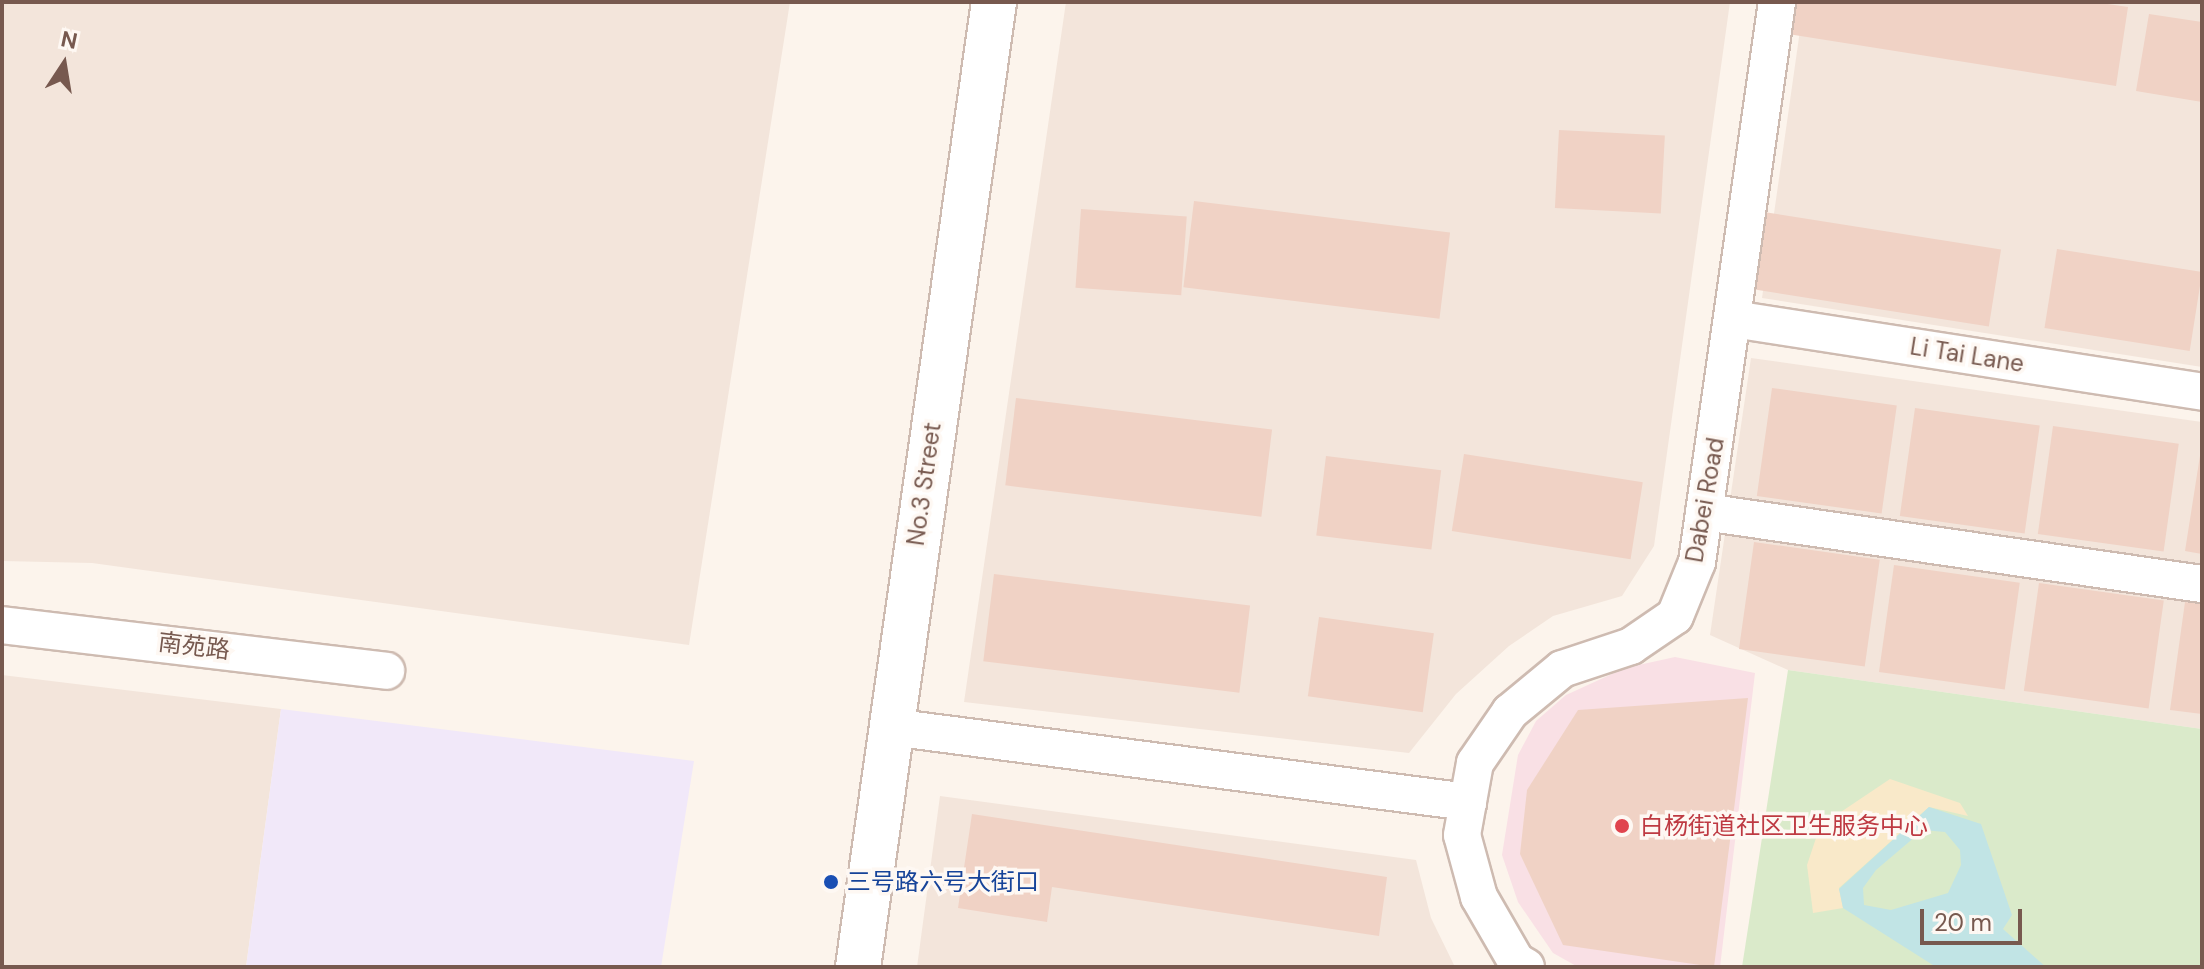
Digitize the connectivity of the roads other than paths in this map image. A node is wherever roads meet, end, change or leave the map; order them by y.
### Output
1 (994, 2) edge
2 (1777, 2) edge
3 (1733, 319) junction
4 (2202, 392) edge
5 (1704, 512) junction
6 (2202, 584) edge
7 (2, 625) edge
8 (386, 671) dead end
9 (891, 727) junction
10 (1468, 802) junction
11 (858, 967) edge
12 (1526, 967) edge

1 - 9 street, No.3 Street
2 - 3 street, Dabei Road
3 - 4 street, Li Tai Lane
3 - 5 street, Dabei Road
5 - 6 street
5 - 10 street, Dabei Road
7 - 8 street, 南苑路
9 - 10 street
9 - 11 street, No.3 Street
10 - 12 street, Dabei Road

